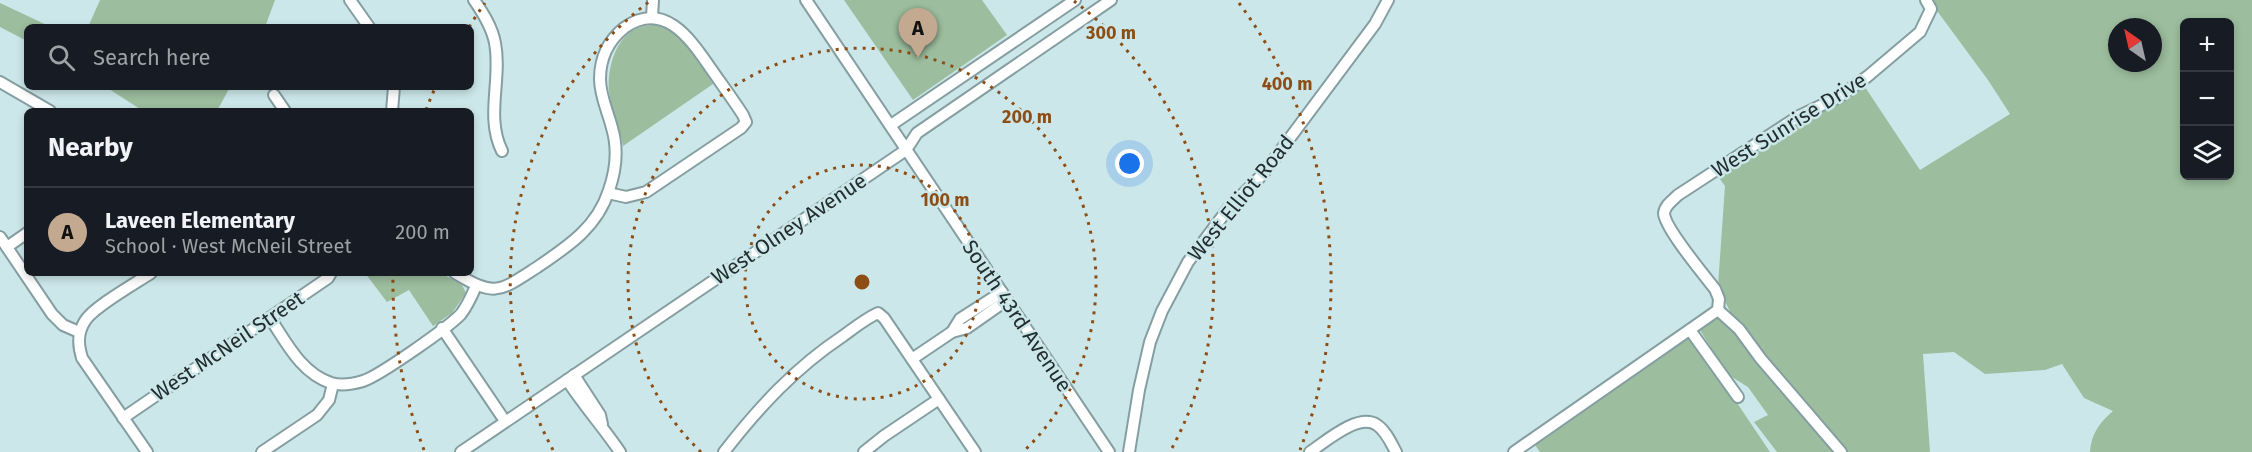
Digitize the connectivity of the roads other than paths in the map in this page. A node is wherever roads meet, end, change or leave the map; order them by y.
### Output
1 (350, 0) edge
2 (653, 0) edge
3 (806, 0) edge
4 (1075, 0) edge
5 (1111, 0) edge
6 (1388, 0) edge
7 (478, 1) edge
8 (1929, 4) edge
9 (652, 17) junction
10 (367, 24) edge
11 (0, 82) edge
12 (394, 90) edge
13 (274, 95) dead end
14 (45, 108) edge
15 (283, 108) edge
16 (392, 108) edge
17 (891, 125) junction
18 (906, 150) junction
19 (502, 151) dead end
20 (608, 193) junction
21 (24, 235) edge
22 (0, 237) edge
23 (7, 247) junction
24 (24, 272) edge
25 (26, 276) edge
26 (147, 276) edge
27 (329, 276) edge
28 (460, 276) edge
29 (476, 285) junction
30 (1004, 296) junction
31 (1718, 310) junction
32 (270, 318) junction
33 (442, 328) junction
34 (1690, 330) junction
35 (79, 333) junction
36 (912, 359) junction
37 (570, 378) junction
38 (333, 384) junction
39 (1738, 397) dead end
40 (939, 399) junction
41 (123, 418) junction
42 (505, 422) junction
43 (1529, 442) junction
44 (147, 452) edge
45 (262, 452) edge
46 (461, 452) edge
47 (620, 452) edge
48 (724, 452) edge
49 (864, 452) edge
50 (975, 452) edge
51 (1109, 452) edge
52 (1129, 452) edge
53 (1311, 452) edge
54 (1396, 452) edge
55 (1514, 452) edge
56 (1536, 452) edge
57 (1841, 452) edge

1 - 10 street
2 - 9 street
3 - 17 street, South 43rd Avenue
4 - 17 street
5 - 18 street, West Olney Avenue
6 - 52 street, West Elliot Road
7 - 19 street
8 - 31 street, West Sunrise Drive
9 - 20 street
9 - 20 street
11 - 14 street
12 - 16 street
13 - 15 street
17 - 18 street, South 43rd Avenue
18 - 30 street, South 43rd Avenue
18 - 37 street, West Olney Avenue
20 - 29 street
21 - 23 street
22 - 23 street
23 - 24 street
25 - 35 street
26 - 35 street
27 - 32 street, West McNeil Street
28 - 29 street
29 - 33 street
30 - 36 street
30 - 51 street, South 43rd Avenue
31 - 34 street
31 - 57 street
32 - 38 street
32 - 41 street, West McNeil Street
33 - 38 street
33 - 42 street
34 - 39 street
34 - 43 street
35 - 41 street
36 - 40 street
36 - 48 street
37 - 42 street, West Olney Avenue
37 - 47 street
38 - 45 street
40 - 49 street
40 - 50 street
41 - 44 street
42 - 46 street, West Olney Avenue
43 - 55 street
43 - 56 street
53 - 54 street

